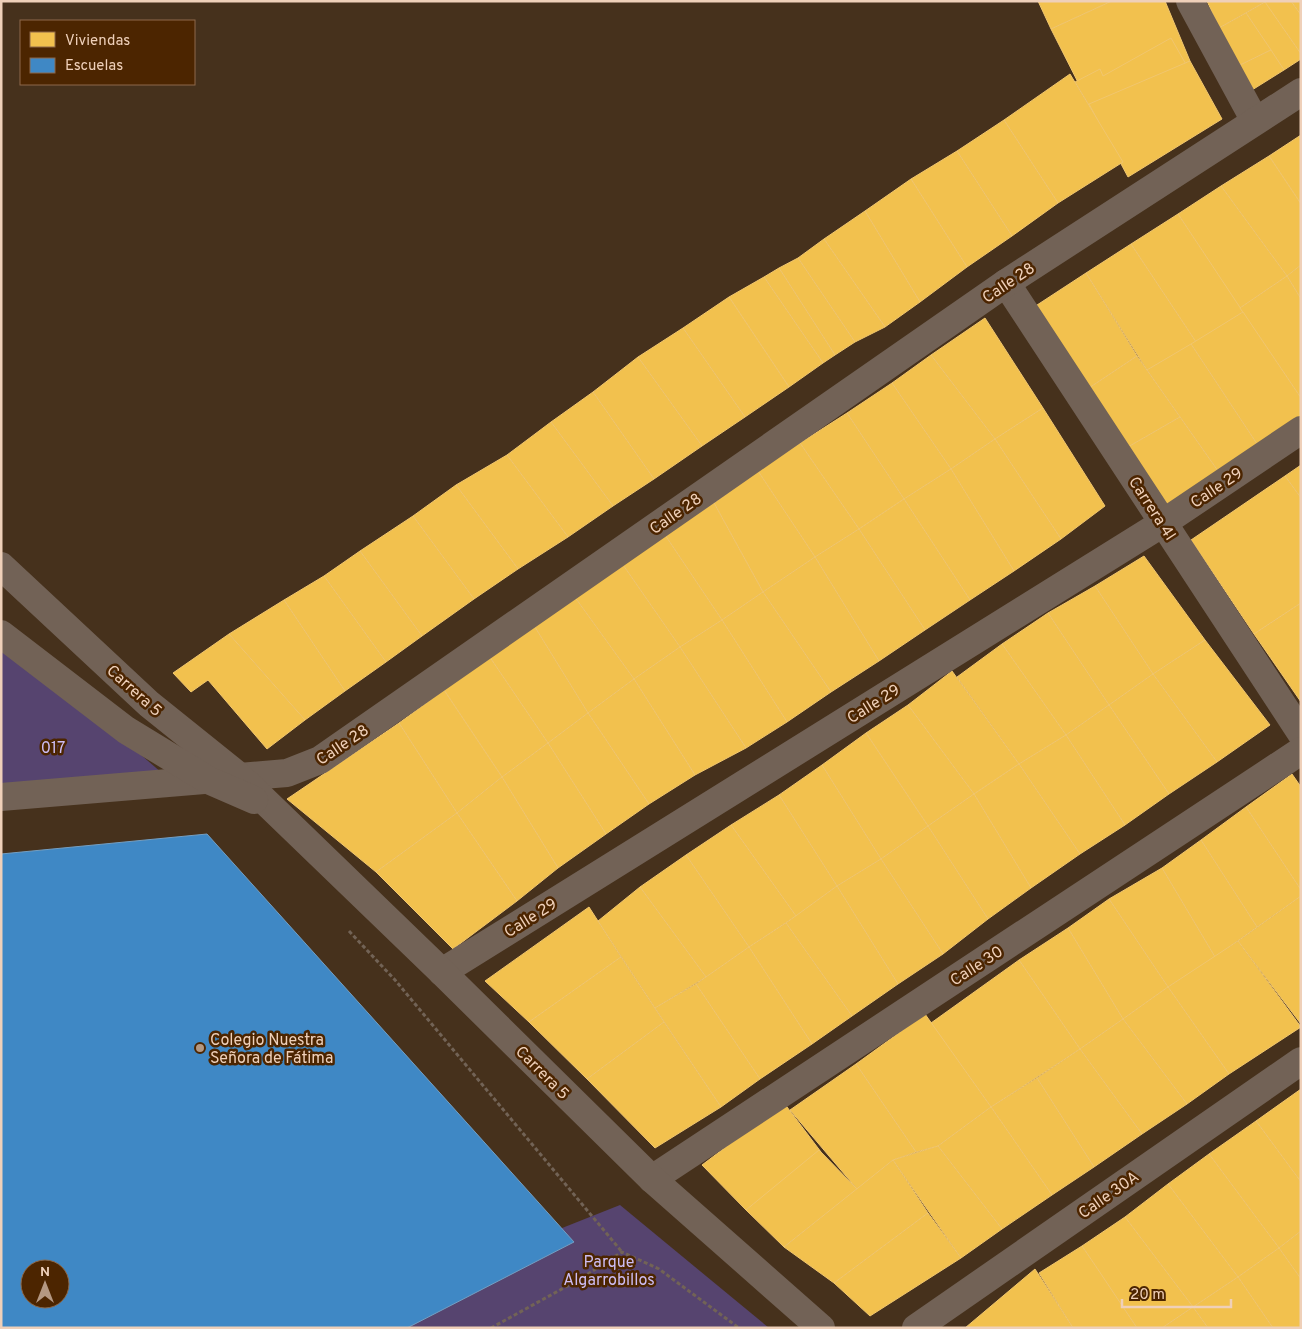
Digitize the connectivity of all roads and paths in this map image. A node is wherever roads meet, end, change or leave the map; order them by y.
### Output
1 (1190, 1) edge
2 (1301, 92) edge
3 (1255, 121) junction
4 (1006, 283) junction
5 (1301, 430) edge
6 (1163, 522) junction
7 (1, 566) edge
8 (3, 640) edge
9 (1301, 732) edge
10 (1301, 751) edge
11 (240, 777) junction
12 (208, 780) junction
13 (1, 797) edge
14 (272, 808) junction
15 (348, 930) dead end
16 (442, 972) junction
17 (1301, 1061) edge
18 (652, 1179) junction
19 (622, 1252) junction
20 (491, 1328) edge
21 (739, 1328) edge
22 (821, 1328) edge
23 (916, 1328) edge

1 - 3 street
2 - 3 street, Calle 28
3 - 4 street, Calle 28
4 - 6 street, Carrera 4I
4 - 11 street, Calle 28
5 - 6 street, Calle 29
6 - 9 street, Carrera 4I
6 - 16 street, Calle 29
7 - 11 street, Carrera 5
8 - 12 street, Carrera 5
10 - 18 street, Calle 30
11 - 12 street, Calle 28
11 - 14 street, Carrera 5
12 - 13 street, Calle 28
12 - 14 street, Carrera 5
14 - 16 street, Carrera 5
15 - 19 path
16 - 18 street, Carrera 5
17 - 23 street, Calle 30A
18 - 22 street, Carrera 5
19 - 20 path
19 - 21 path

